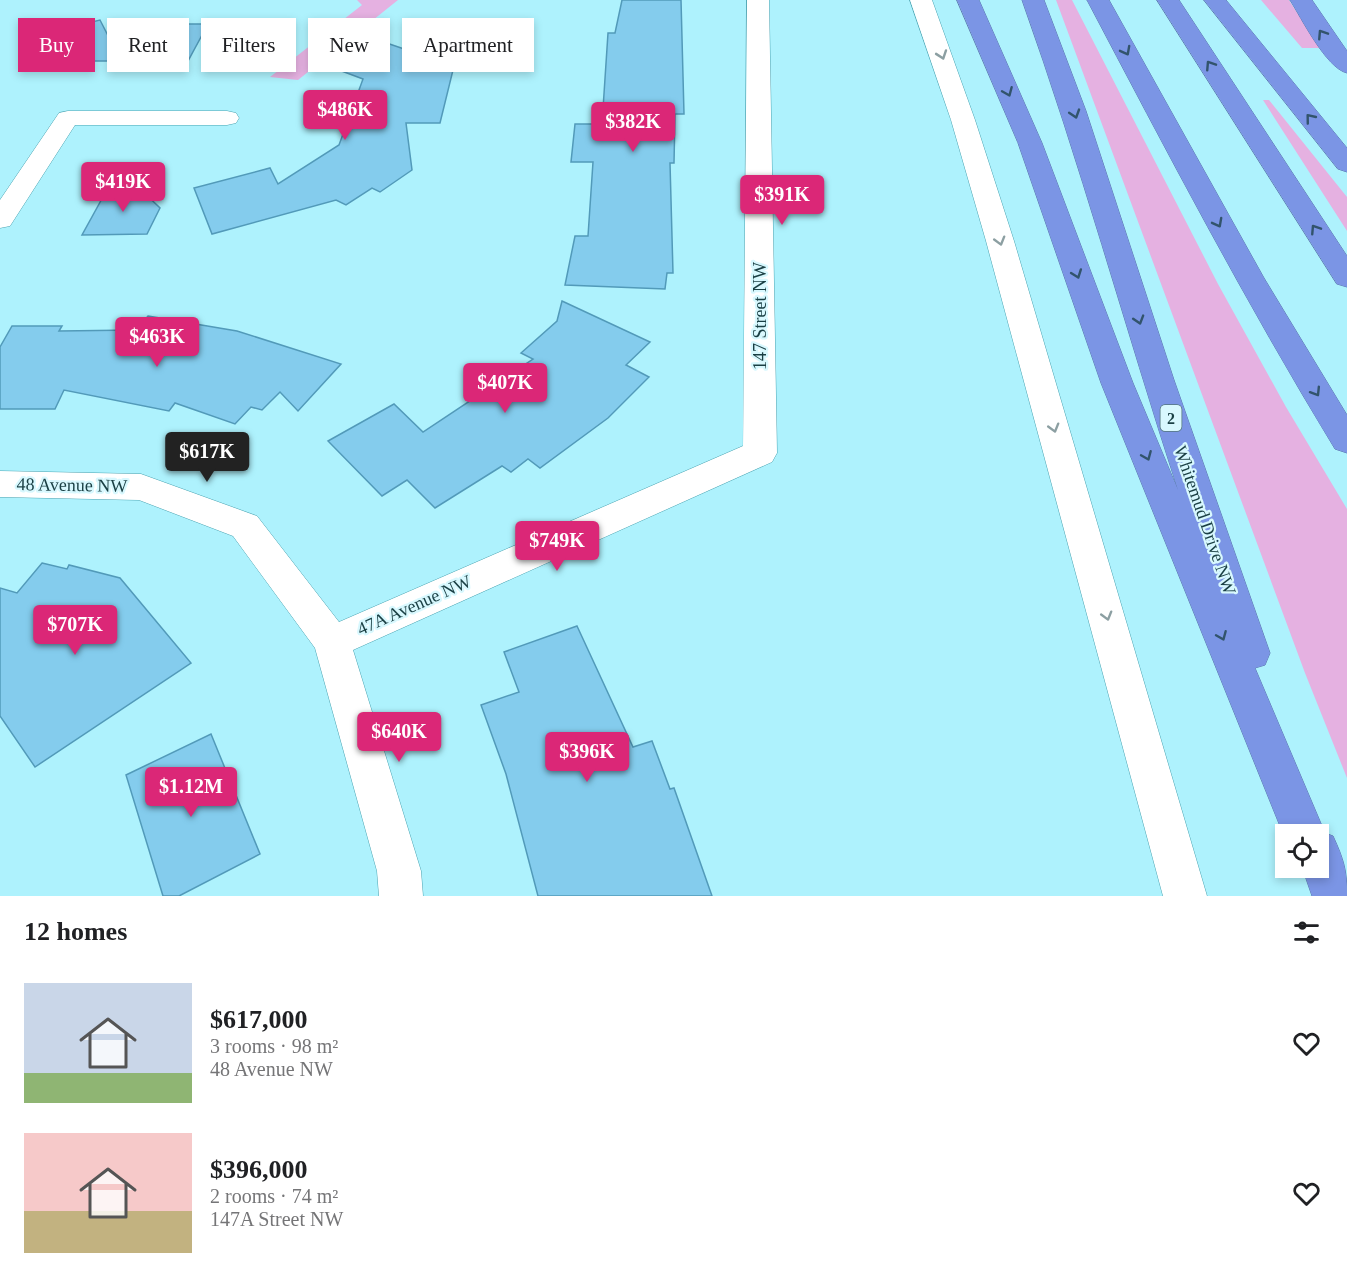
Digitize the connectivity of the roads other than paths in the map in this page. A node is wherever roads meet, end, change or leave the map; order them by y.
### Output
1 (758, 0) edge
2 (921, 0) edge
3 (968, 0) edge
4 (1033, 0) edge
5 (1098, 0) edge
6 (1168, 0) edge
7 (1215, 0) edge
8 (1301, 0) edge
9 (1347, 66) edge
10 (227, 118) dead end
11 (1347, 164) edge
12 (0, 220) edge
13 (1347, 278) edge
14 (1347, 441) edge
15 (760, 453) joint
16 (0, 484) edge
17 (332, 642) junction
18 (1300, 824) edge
19 (1310, 824) edge
20 (1323, 878) edge
21 (1326, 878) edge
22 (401, 896) edge
23 (1185, 896) edge
24 (1332, 896) edge

1 - 15 street, 147 Street NW
2 -> 23 street
3 -> 18 highway
4 -> 19 highway, Whitemud Drive NW / 2
5 -> 14 highway
13 -> 6 highway
11 -> 7 highway
9 -> 8 highway
10 - 12 street
15 - 17 street, 47A Avenue NW
16 - 17 street, 48 Avenue NW
17 - 22 street
20 - 24 highway
21 - 24 highway

